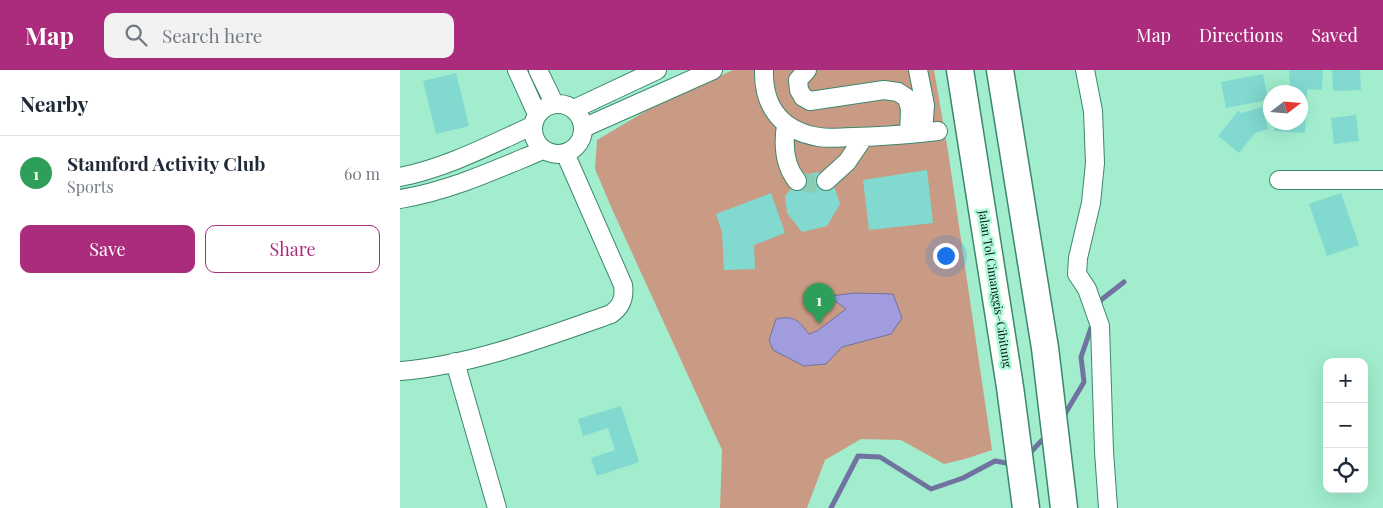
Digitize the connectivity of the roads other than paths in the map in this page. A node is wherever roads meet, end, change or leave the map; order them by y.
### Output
1 (517, 70) edge
2 (538, 70) edge
3 (657, 70) edge
4 (713, 70) edge
5 (764, 70) edge
6 (807, 70) edge
7 (918, 70) edge
8 (960, 70) edge
9 (1000, 70) edge
10 (1085, 70) edge
11 (554, 103) junction
12 (574, 109) junction
13 (534, 120) junction
14 (786, 125) junction
15 (583, 128) junction
16 (923, 132) junction
17 (864, 137) junction
18 (543, 150) junction
19 (565, 153) junction
20 (400, 177) edge
21 (826, 180) tunnel mouth
22 (1279, 180) dead end
23 (1383, 180) edge
24 (797, 181) dead end
25 (400, 199) edge
26 (455, 362) junction
27 (400, 371) edge
28 (1026, 505) edge
29 (497, 508) edge
30 (1064, 508) edge
31 (1108, 508) edge

1 - 13 street
2 - 11 street
3 - 12 street
4 - 15 street
5 - 14 street
6 - 16 street
7 - 16 street
8 - 28 highway, Jalan Tol Cimanggis–Cibitung
9 - 30 highway
10 - 31 street
11 - 12 street
11 - 13 street
12 - 15 street
13 - 18 street
13 - 20 street
14 - 17 street
14 - 24 street
15 - 19 street
16 - 17 street
17 - 21 street
18 - 19 street
18 - 25 street
19 - 26 street
22 - 23 street
26 - 27 street
26 - 29 street

